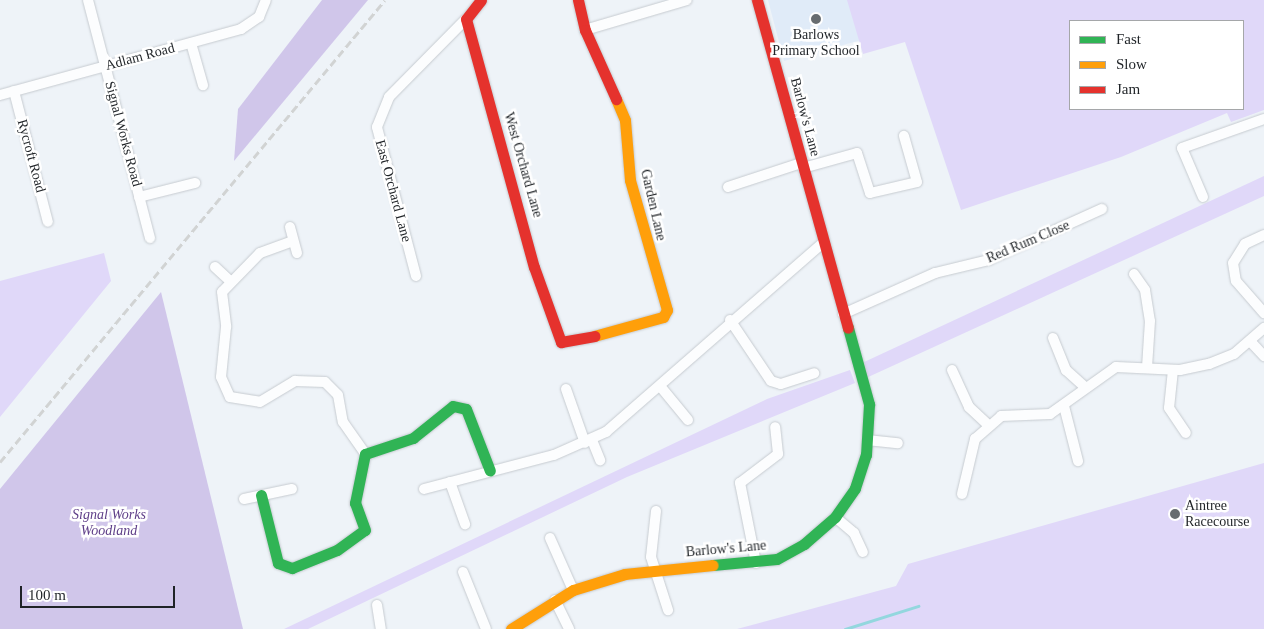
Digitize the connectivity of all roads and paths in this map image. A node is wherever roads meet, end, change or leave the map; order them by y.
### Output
1 (88, 0) edge
2 (266, 0) edge
3 (480, 0) edge
4 (578, 0) edge
5 (687, 0) edge
6 (757, 0) edge
7 (466, 19) junction
8 (585, 30) junction
9 (191, 43) junction
10 (105, 66) junction
11 (203, 85) dead end
12 (14, 91) junction
13 (0, 95) edge
14 (1264, 119) edge
15 (904, 136) dead end
16 (802, 165) junction
17 (195, 182) dead end
18 (728, 187) dead end
19 (139, 197) junction
20 (1203, 197) dead end
21 (1102, 210) dead end
22 (48, 222) dead end
23 (290, 227) dead end
24 (1264, 235) edge
25 (150, 238) dead end
26 (293, 241) junction
27 (823, 243) junction
28 (297, 253) dead end
29 (215, 267) dead end
30 (1134, 274) dead end
31 (416, 276) dead end
32 (229, 280) junction
33 (1264, 313) edge
34 (843, 314) junction
35 (730, 320) junction
36 (1264, 328) edge
37 (1053, 338) dead end
38 (1250, 341) junction
39 (561, 342) joint
40 (1264, 356) edge
41 (1147, 368) junction
42 (952, 370) dead end
43 (1173, 370) junction
44 (814, 373) dead end
45 (660, 386) junction
46 (1085, 387) junction
47 (566, 389) dead end
48 (1064, 406) junction
49 (688, 420) dead end
50 (988, 425) junction
51 (775, 427) dead end
52 (1186, 433) dead end
53 (867, 440) junction
54 (589, 441) junction
55 (898, 443) dead end
56 (365, 454) junction
57 (600, 460) dead end
58 (1078, 461) dead end
59 (490, 471) junction
60 (450, 482) junction
61 (292, 489) dead end
62 (424, 489) dead end
63 (962, 494) dead end
64 (261, 495) junction
65 (244, 498) dead end
66 (656, 511) dead end
67 (835, 518) junction
68 (465, 524) dead end
69 (550, 538) dead end
70 (863, 552) dead end
71 (756, 563) junction
72 (654, 570) junction
73 (463, 572) dead end
74 (573, 590) junction
75 (555, 600) junction
76 (377, 605) dead end
77 (668, 610) dead end
78 (381, 629) edge
79 (486, 629) edge
80 (511, 629) edge
81 (568, 629) edge

1 - 10 street, Signal Works Road
2 - 9 street, Adlam Road
3 - 7 street
4 - 8 street, Garden Lane
5 - 8 street
6 - 16 street, Barlow's Lane
7 - 31 street, East Orchard Lane
7 - 39 street, West Orchard Lane
8 - 39 street, Garden Lane
9 - 10 street, Adlam Road
9 - 11 street
10 - 12 street, Adlam Road
10 - 19 street, Signal Works Road
12 - 13 street, Adlam Road
12 - 22 street, Rycroft Road
14 - 20 street
15 - 16 street
16 - 18 street
16 - 27 street, Barlow's Lane
17 - 19 street
19 - 25 street, Signal Works Road
21 - 34 street, Red Rum Close
23 - 26 street
24 - 33 street
26 - 28 street
26 - 32 street
27 - 34 street, Barlow's Lane
27 - 35 street
29 - 32 street
30 - 41 street
32 - 56 street
34 - 53 street, Barlow's Lane
35 - 44 street
35 - 45 street
36 - 38 street
37 - 46 street
38 - 40 street
38 - 43 street
41 - 43 street
41 - 46 street
42 - 50 street
43 - 52 street
45 - 49 street
45 - 54 street
46 - 48 street
47 - 54 street
48 - 50 street
48 - 58 street
50 - 63 street
51 - 71 street
53 - 55 street
53 - 67 street, Barlow's Lane
54 - 57 street
54 - 59 street
56 - 59 street
56 - 64 street
59 - 60 street
60 - 62 street
60 - 68 street
61 - 64 street
64 - 65 street
66 - 72 street
67 - 70 street
67 - 71 street, Barlow's Lane
69 - 74 street
71 - 72 street, Barlow's Lane
72 - 74 street, Barlow's Lane
72 - 77 street
73 - 79 street
74 - 75 street, Barlow's Lane
75 - 80 street, Barlow's Lane
75 - 81 street
76 - 78 street

